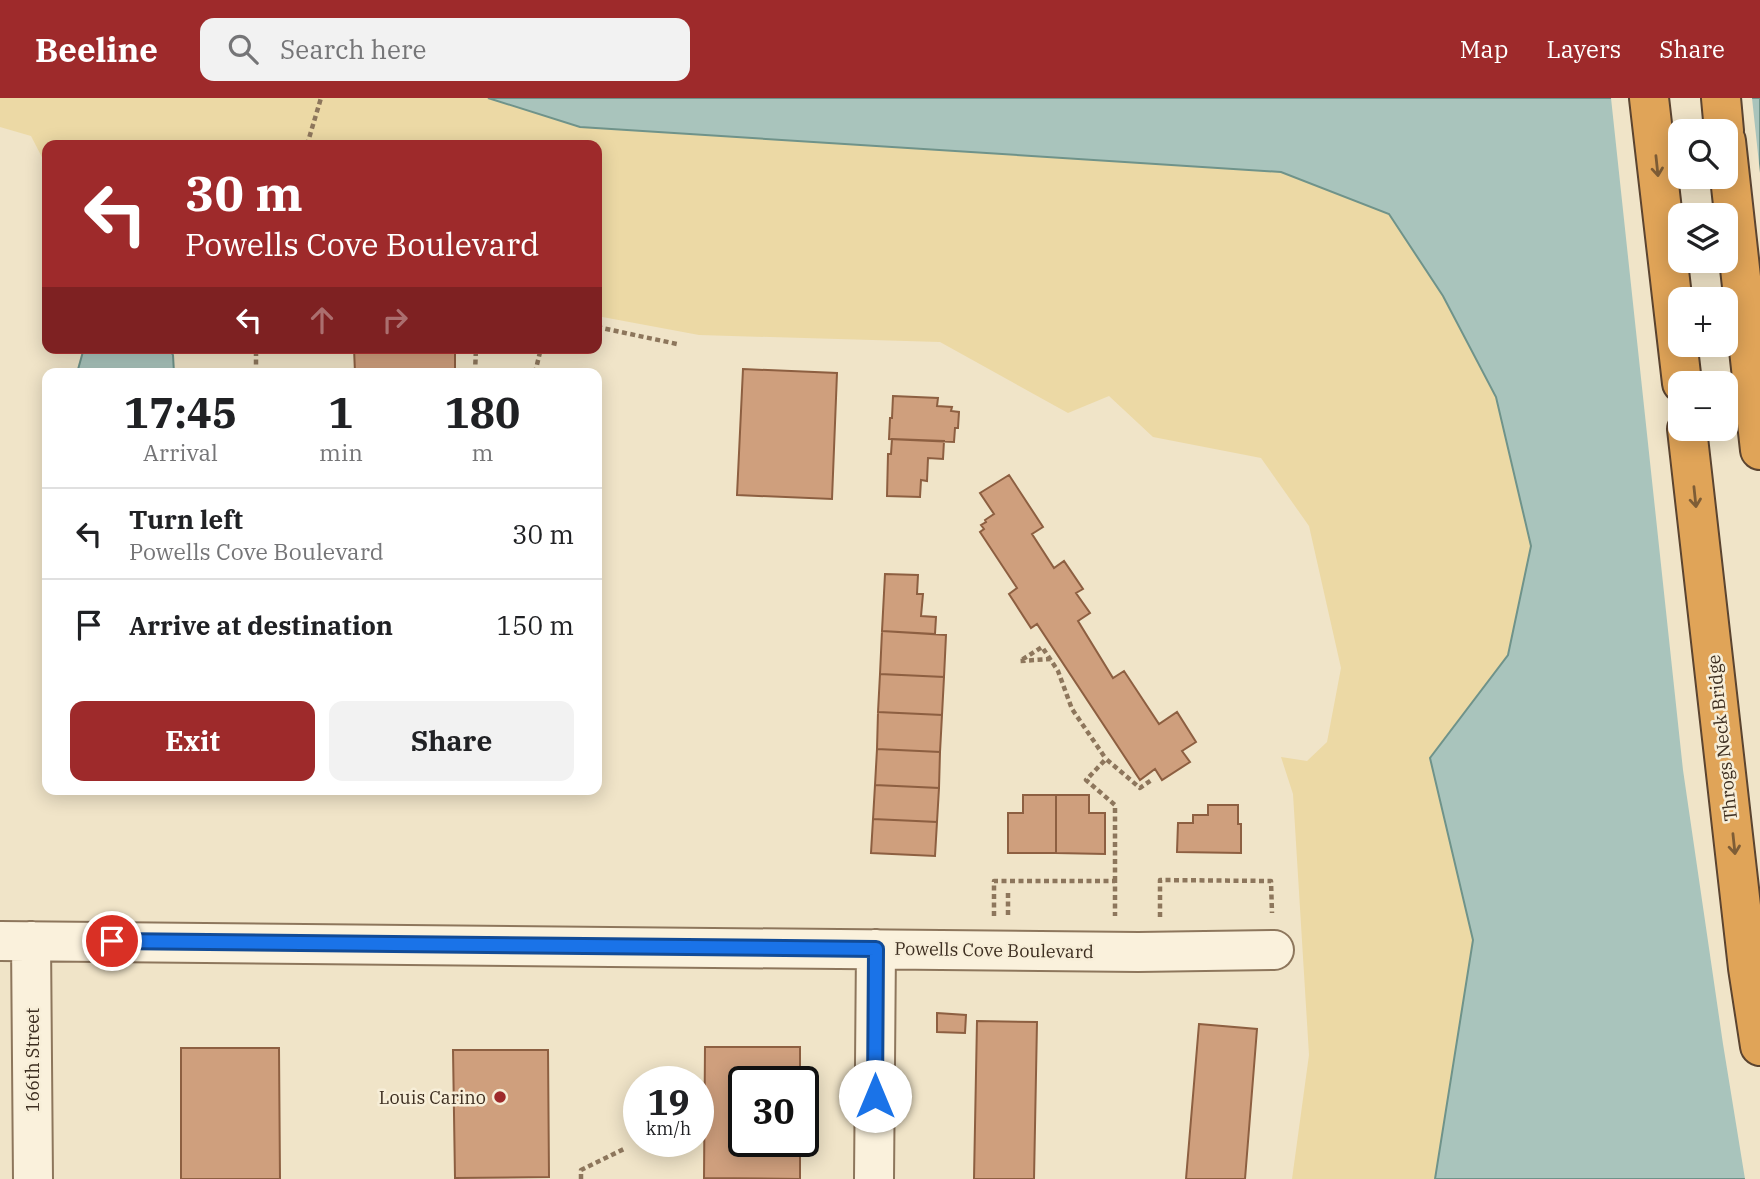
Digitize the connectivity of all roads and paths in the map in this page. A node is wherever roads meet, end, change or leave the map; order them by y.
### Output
1 (320, 98) edge
2 (1650, 98) edge
3 (1721, 98) edge
4 (1723, 119) edge
5 (308, 140) edge
6 (1731, 189) edge
7 (602, 328) edge
8 (677, 344) dead end
9 (1681, 371) edge
10 (1688, 441) edge
11 (1760, 450) edge
12 (1051, 659) junction
13 (1106, 758) junction
14 (1153, 779) dead end
15 (1115, 881) junction
16 (1008, 893) dead end
17 (1115, 917) dead end
18 (1160, 918) dead end
19 (994, 919) dead end
20 (1008, 919) dead end
21 (1273, 933) joint
22 (16, 941) edge
23 (876, 949) junction
24 (1760, 1046) edge
25 (623, 1149) edge
26 (33, 1179) edge
27 (581, 1179) edge
28 (874, 1179) edge

1 - 5 path
2 -> 9 highway
3 - 4 highway
6 - 11 highway
7 - 8 path
10 -> 24 highway, Throgs Neck Bridge
12 - 12 path
12 - 13 path
13 - 14 path
13 - 15 path
15 - 17 path
15 - 19 path
16 - 20 path
18 - 21 path
21 - 23 street, Powells Cove Boulevard
22 - 23 street, Powells Cove Boulevard
22 - 26 street, 166th Street
23 - 28 street
25 - 27 path

